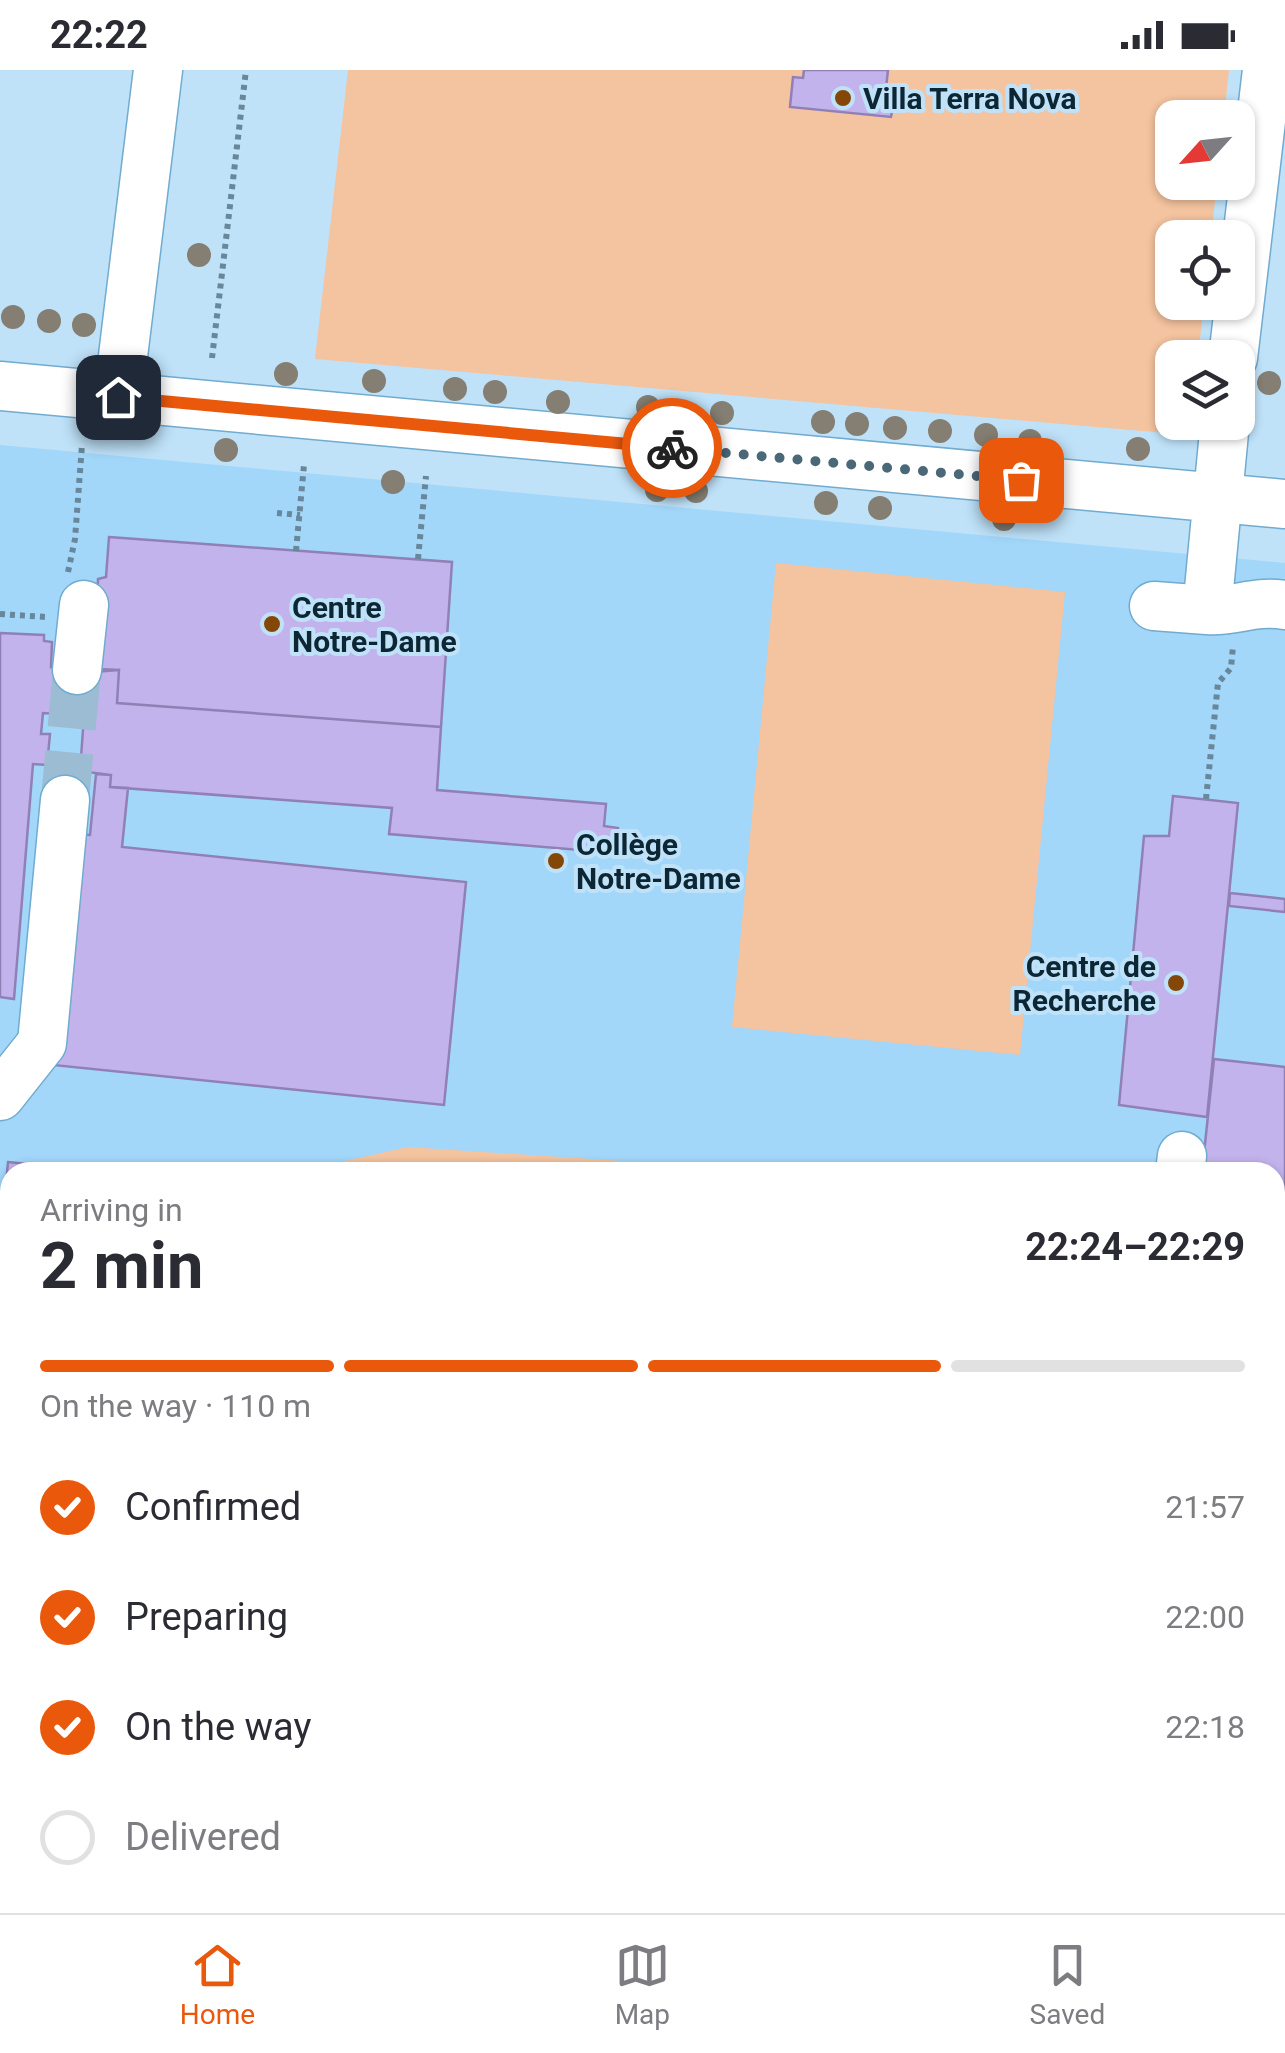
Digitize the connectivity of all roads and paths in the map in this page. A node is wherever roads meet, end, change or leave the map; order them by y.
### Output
1 (158, 70) edge
2 (246, 70) edge
3 (1268, 70) edge
4 (1271, 155) edge
5 (1236, 340) edge
6 (212, 358) dead end
7 (0, 386) edge
8 (118, 397) junction
9 (1224, 440) edge
10 (82, 445) dead end
11 (304, 465) dead end
12 (426, 476) dead end
13 (1217, 497) junction
14 (1285, 504) edge
15 (277, 513) dead end
16 (300, 515) junction
17 (296, 550) dead end
18 (418, 559) dead end
19 (68, 604) junction
20 (1285, 604) edge
21 (1154, 606) dead end
22 (1218, 611) junction
23 (0, 614) edge
24 (1285, 630) edge
25 (77, 670) tunnel mouth
26 (66, 800) tunnel mouth
27 (1206, 800) dead end
28 (0, 1096) edge
29 (1285, 1283) edge
30 (1285, 1322) edge

1 - 8 street
2 - 6 path
3 - 4 street
4 - 5 street
7 - 8 street
8 - 13 street
9 - 13 street
10 - 19 path
11 - 16 path
12 - 18 path
13 - 14 street
13 - 22 street
15 - 16 path
16 - 17 path
19 - 23 path
19 - 25 street
20 - 22 street
21 - 22 street
22 - 24 street
22 - 27 path
26 - 28 street
29 - 30 street

